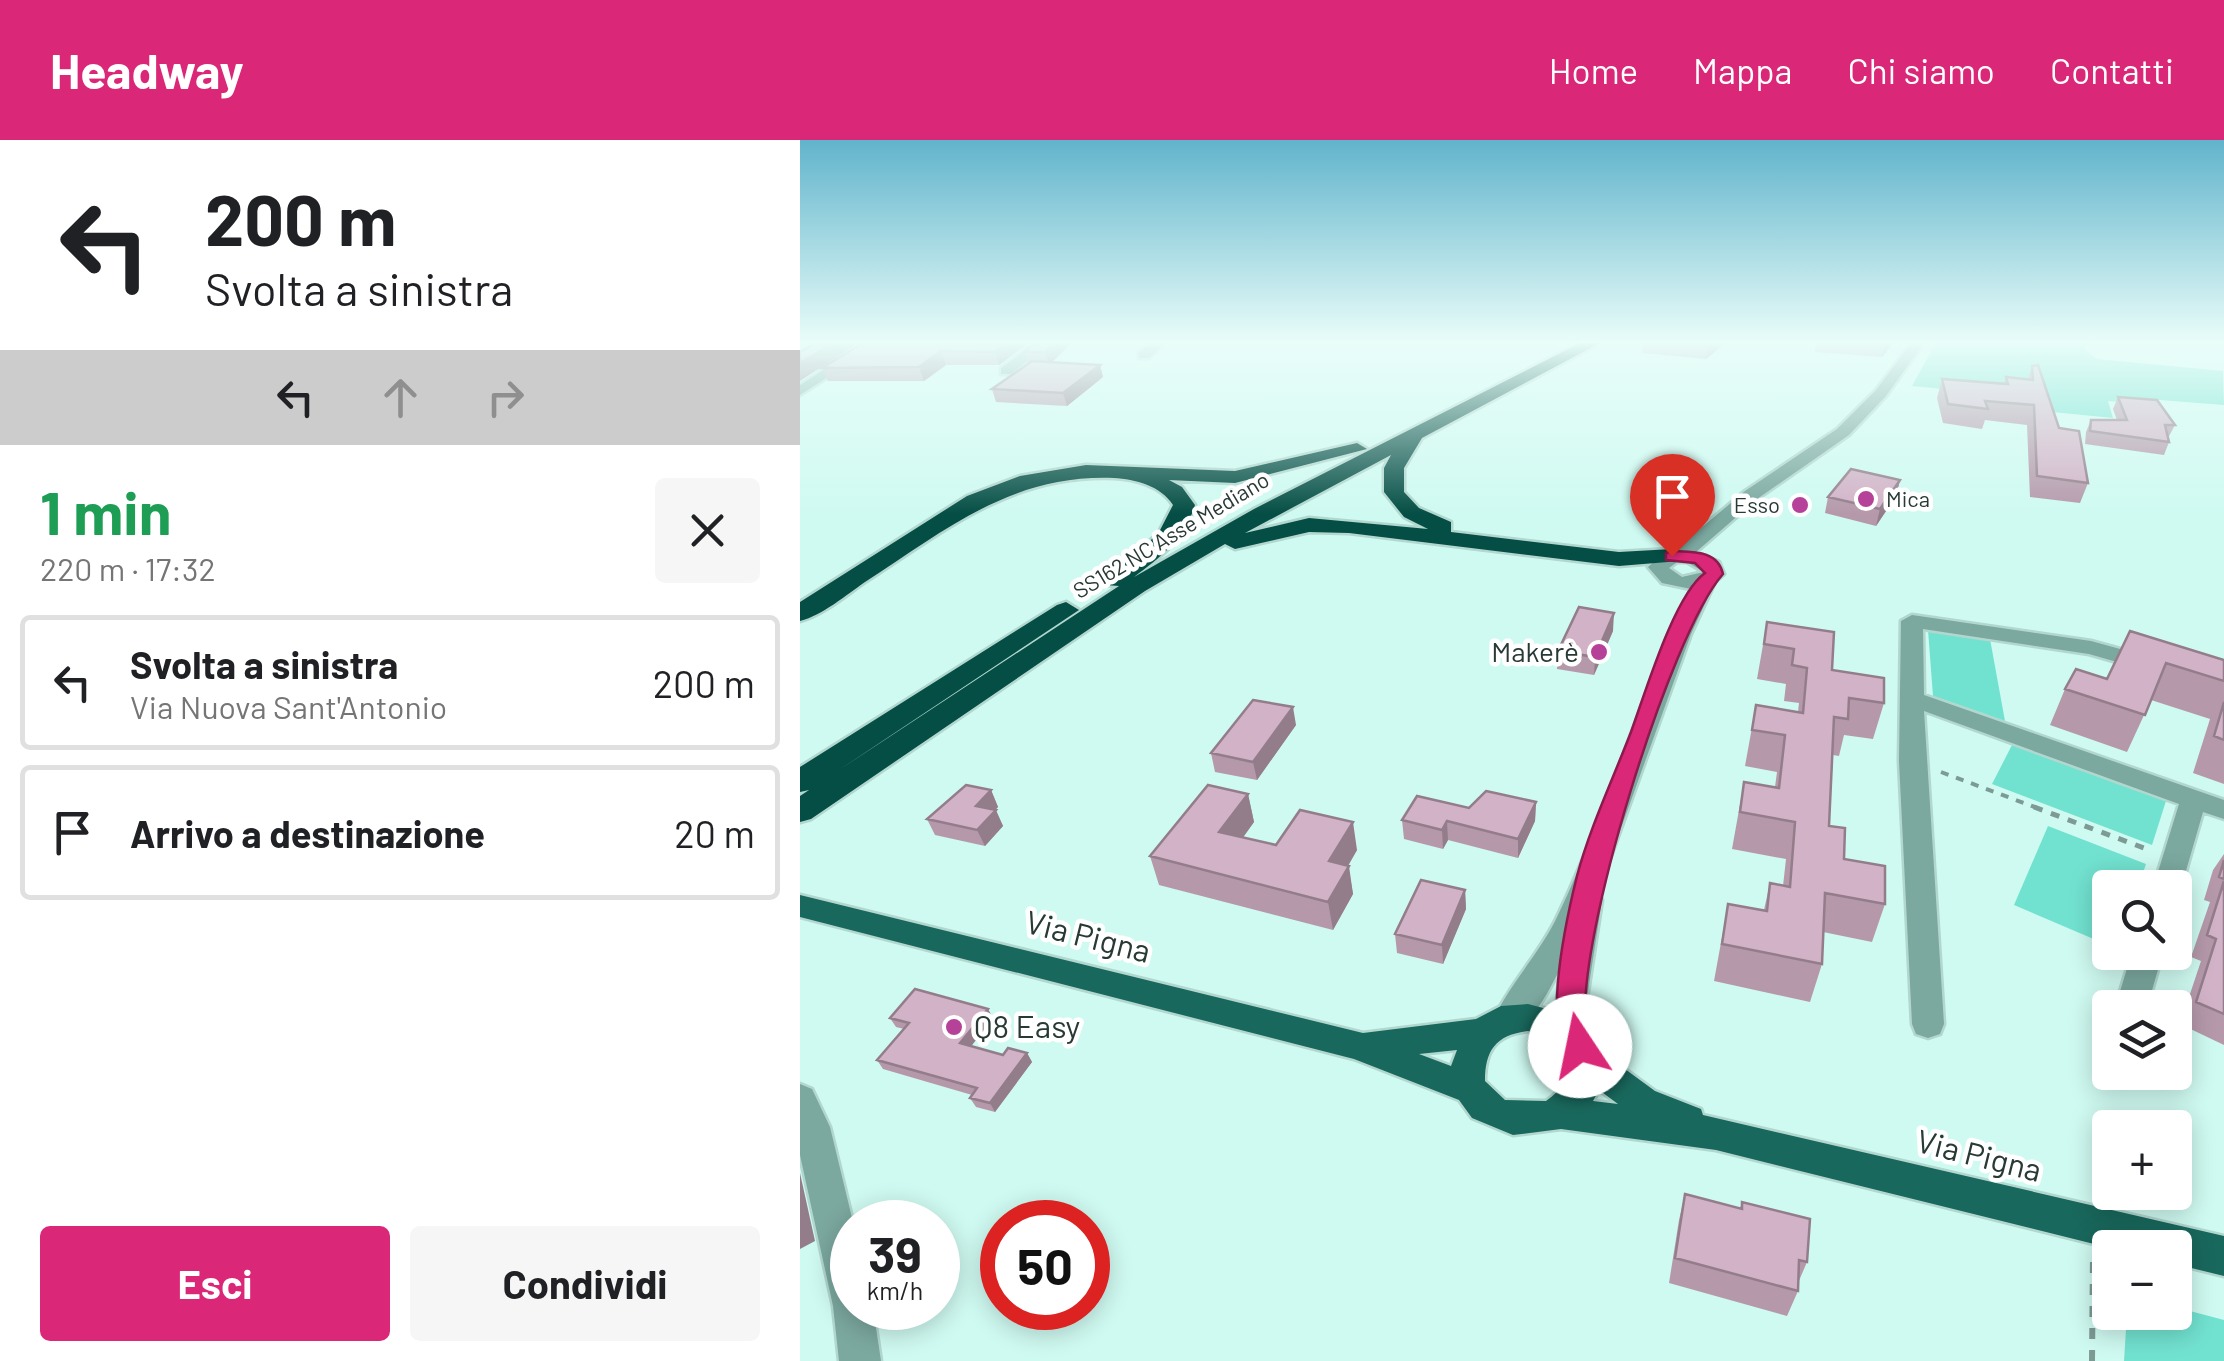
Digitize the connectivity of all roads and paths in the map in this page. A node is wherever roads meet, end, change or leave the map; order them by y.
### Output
1 (1457, 400) edge
2 (1482, 400) edge
3 (1875, 400) edge
4 (1432, 426) junction
5 (1357, 449) junction
6 (1119, 471) junction
7 (1724, 522) junction
8 (1484, 539) junction
9 (1672, 567) junction
10 (1708, 573) junction
11 (1126, 583) junction
12 (800, 613) edge
13 (1677, 634) junction
14 (2172, 670) edge
15 (1912, 699) junction
16 (1912, 761) junction
17 (800, 782) edge
18 (2194, 799) junction
19 (2224, 810) edge
20 (800, 811) edge
21 (2176, 860) junction
22 (2173, 870) edge
23 (1590, 876) junction
24 (800, 906) edge
25 (1928, 1024) dead end
26 (1496, 1026) junction
27 (1358, 1045) junction
28 (1578, 1046) junction
29 (1471, 1089) junction
30 (800, 1100) edge
31 (1561, 1114) junction
32 (1716, 1133) junction
33 (830, 1205) edge
34 (2094, 1226) junction
35 (2224, 1256) edge
36 (856, 1330) edge
37 (860, 1361) edge
38 (2092, 1361) edge

1 - 5 highway, SS162 NC Asse Mediano
2 - 4 highway, SS162 NC Asse Mediano
3 - 7 street
4 - 8 highway
4 - 11 highway, SS162 NC Asse Mediano
5 - 6 highway
5 - 11 highway, SS162 NC Asse Mediano
6 - 11 highway
6 - 12 highway
7 - 9 street
7 - 10 street
8 - 9 highway
8 - 11 highway
9 - 10 street
9 - 13 street
10 - 13 street
11 - 17 highway, SS162 NC Asse Mediano
11 - 20 highway, SS162 NC Asse Mediano
13 - 23 street
14 - 15 street
15 - 16 street
15 - 18 street
16 - 21 path
16 - 25 street
18 - 19 street
18 - 21 street
21 - 22 street
23 - 26 street
23 - 28 street
24 - 27 main road, Via Pigna
26 - 27 main road, Via Pigna
26 - 28 main road, Via Pigna
26 - 29 main road
27 - 29 main road, Via Pigna
28 - 31 main road
28 - 32 main road, Via Pigna
29 - 31 main road, Via Pigna
30 - 33 street
31 - 32 main road, Via Pigna
32 - 34 main road, Via Pigna
34 - 35 main road, Via Pigna
34 - 38 path
36 - 37 street

